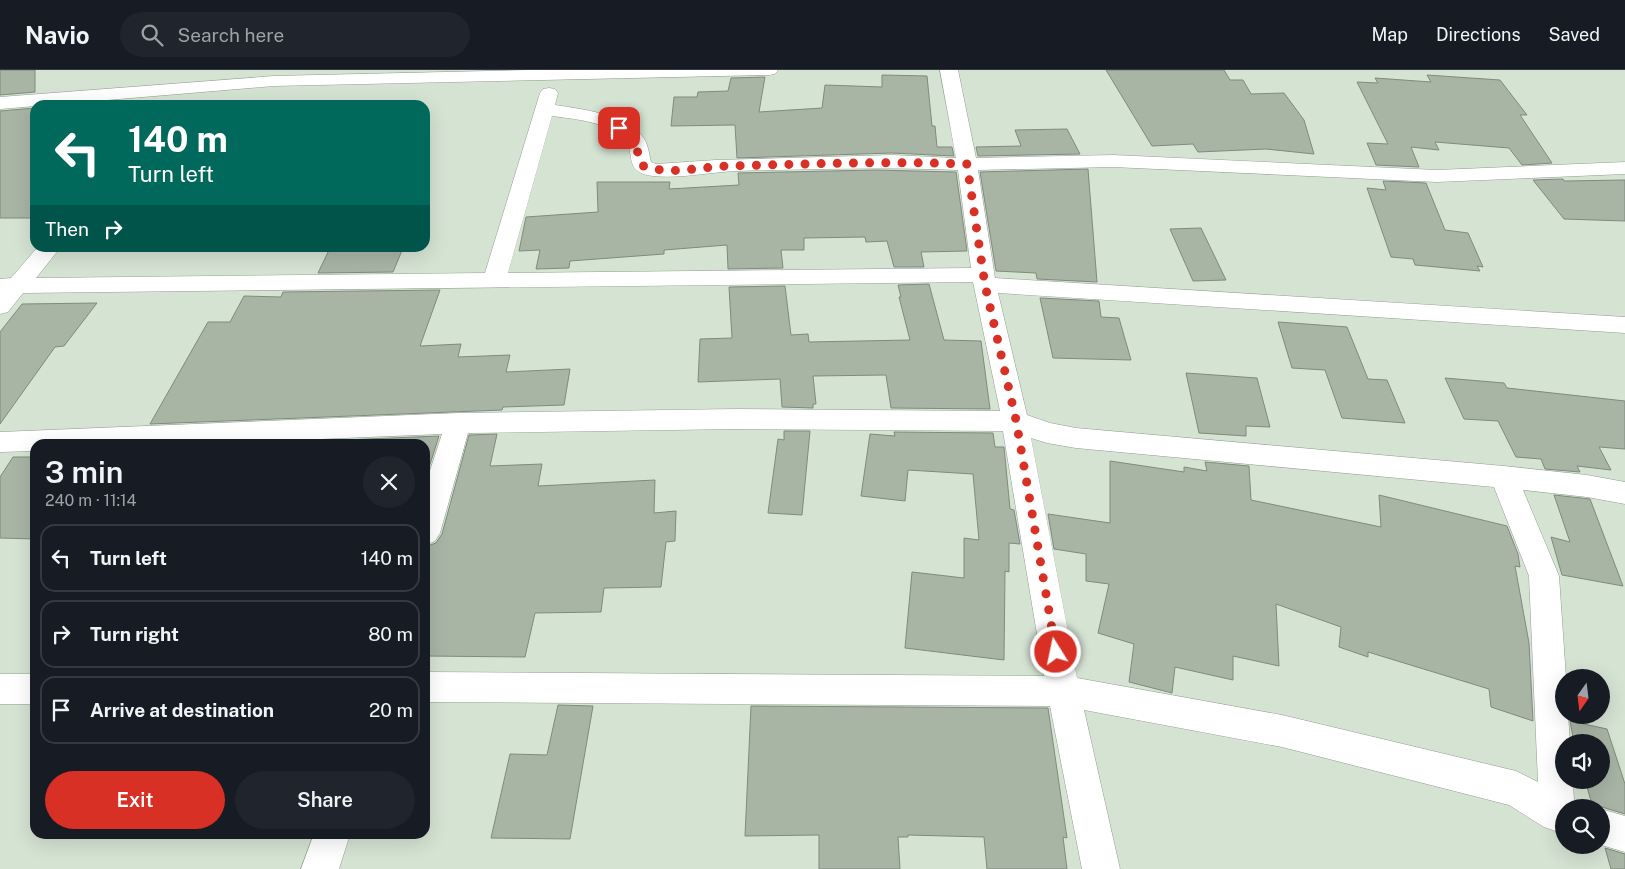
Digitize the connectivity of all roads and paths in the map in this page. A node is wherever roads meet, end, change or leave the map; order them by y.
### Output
1 (194, 70) edge
2 (770, 70) edge
3 (949, 70) edge
4 (553, 75) junction
5 (181, 87) junction
6 (43, 100) edge
7 (170, 100) edge
8 (30, 101) edge
9 (0, 104) edge
10 (544, 109) junction
11 (967, 164) junction
12 (1625, 168) edge
13 (45, 252) edge
14 (495, 279) junction
15 (984, 280) junction
16 (8, 286) edge
17 (0, 306) edge
18 (1625, 326) edge
19 (1016, 420) junction
20 (458, 423) junction
21 (72, 439) edge
22 (30, 441) edge
23 (0, 442) edge
24 (1504, 477) junction
25 (1625, 493) edge
26 (430, 516) edge
27 (430, 687) edge
28 (0, 689) edge
29 (30, 689) edge
30 (1063, 691) junction
31 (1560, 799) edge
32 (1555, 812) edge
33 (1610, 830) edge
34 (1625, 834) edge
35 (330, 839) edge
36 (320, 869) edge
37 (1101, 869) edge

1 - 5 street
2 - 4 street
3 - 11 street
4 - 5 street
4 - 10 street
5 - 6 street
5 - 7 street
8 - 9 street
10 - 11 street
10 - 14 street
11 - 12 street
11 - 15 street
13 - 16 street
14 - 15 street
14 - 16 street
15 - 18 street
15 - 19 street
16 - 17 street
19 - 20 street
19 - 24 street
19 - 30 street
20 - 21 street
20 - 26 street
22 - 23 street
24 - 25 street
24 - 31 street
27 - 30 street
28 - 29 street
30 - 32 street
30 - 37 street
33 - 34 street
35 - 36 street

